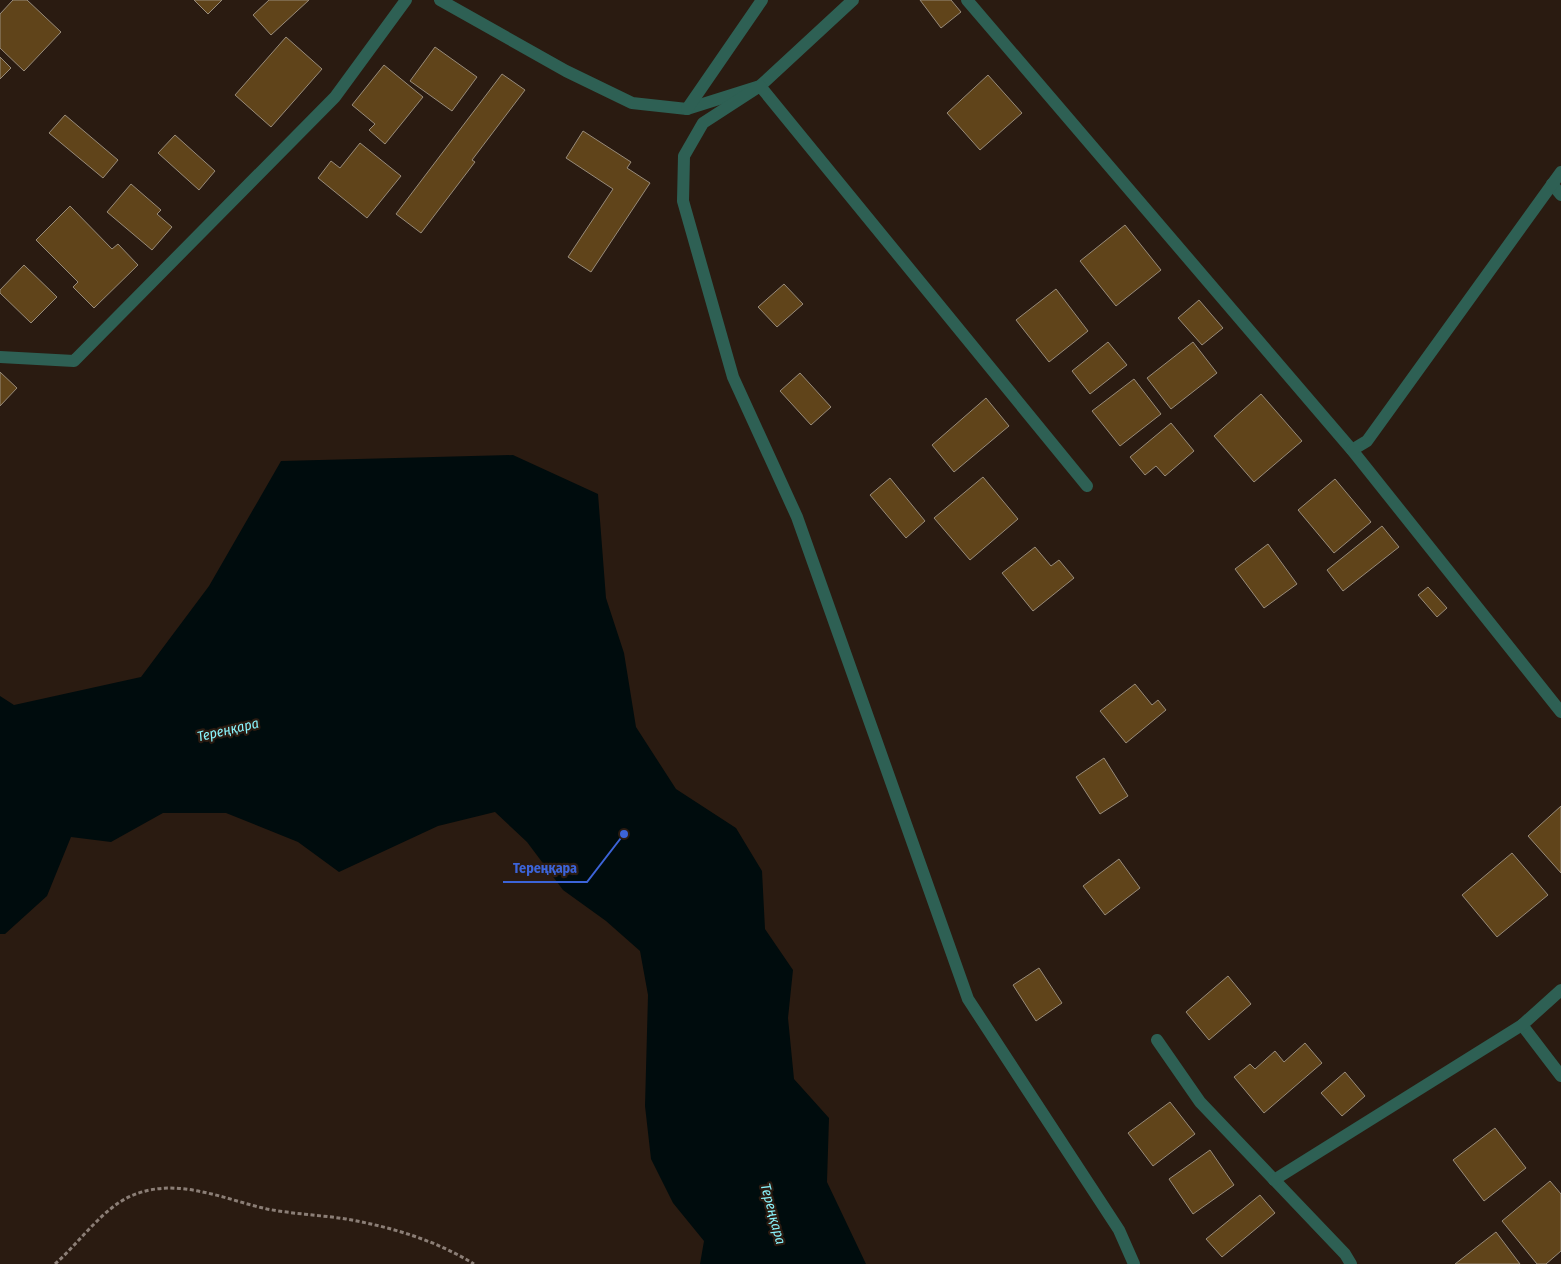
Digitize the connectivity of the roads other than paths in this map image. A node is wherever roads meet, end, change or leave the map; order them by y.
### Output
1 (406, 0) edge
2 (440, 0) edge
3 (762, 0) edge
4 (853, 0) edge
5 (967, 0) edge
6 (760, 86) junction
7 (687, 109) junction
8 (1561, 172) edge
9 (1552, 184) junction
10 (1561, 195) edge
11 (0, 357) edge
12 (1352, 450) junction
13 (1088, 486) dead end
14 (1561, 712) edge
15 (1561, 990) edge
16 (1522, 1024) junction
17 (1157, 1040) dead end
18 (1561, 1076) edge
19 (1274, 1180) junction
20 (1134, 1264) edge
21 (1351, 1264) edge

1 - 11 street
2 - 7 street
3 - 7 street
4 - 6 street
5 - 12 street
6 - 7 street
6 - 13 street
6 - 20 street
8 - 9 street
9 - 10 street
9 - 12 street
12 - 14 street
15 - 16 street
16 - 18 street
16 - 19 street
17 - 19 street
19 - 21 street

